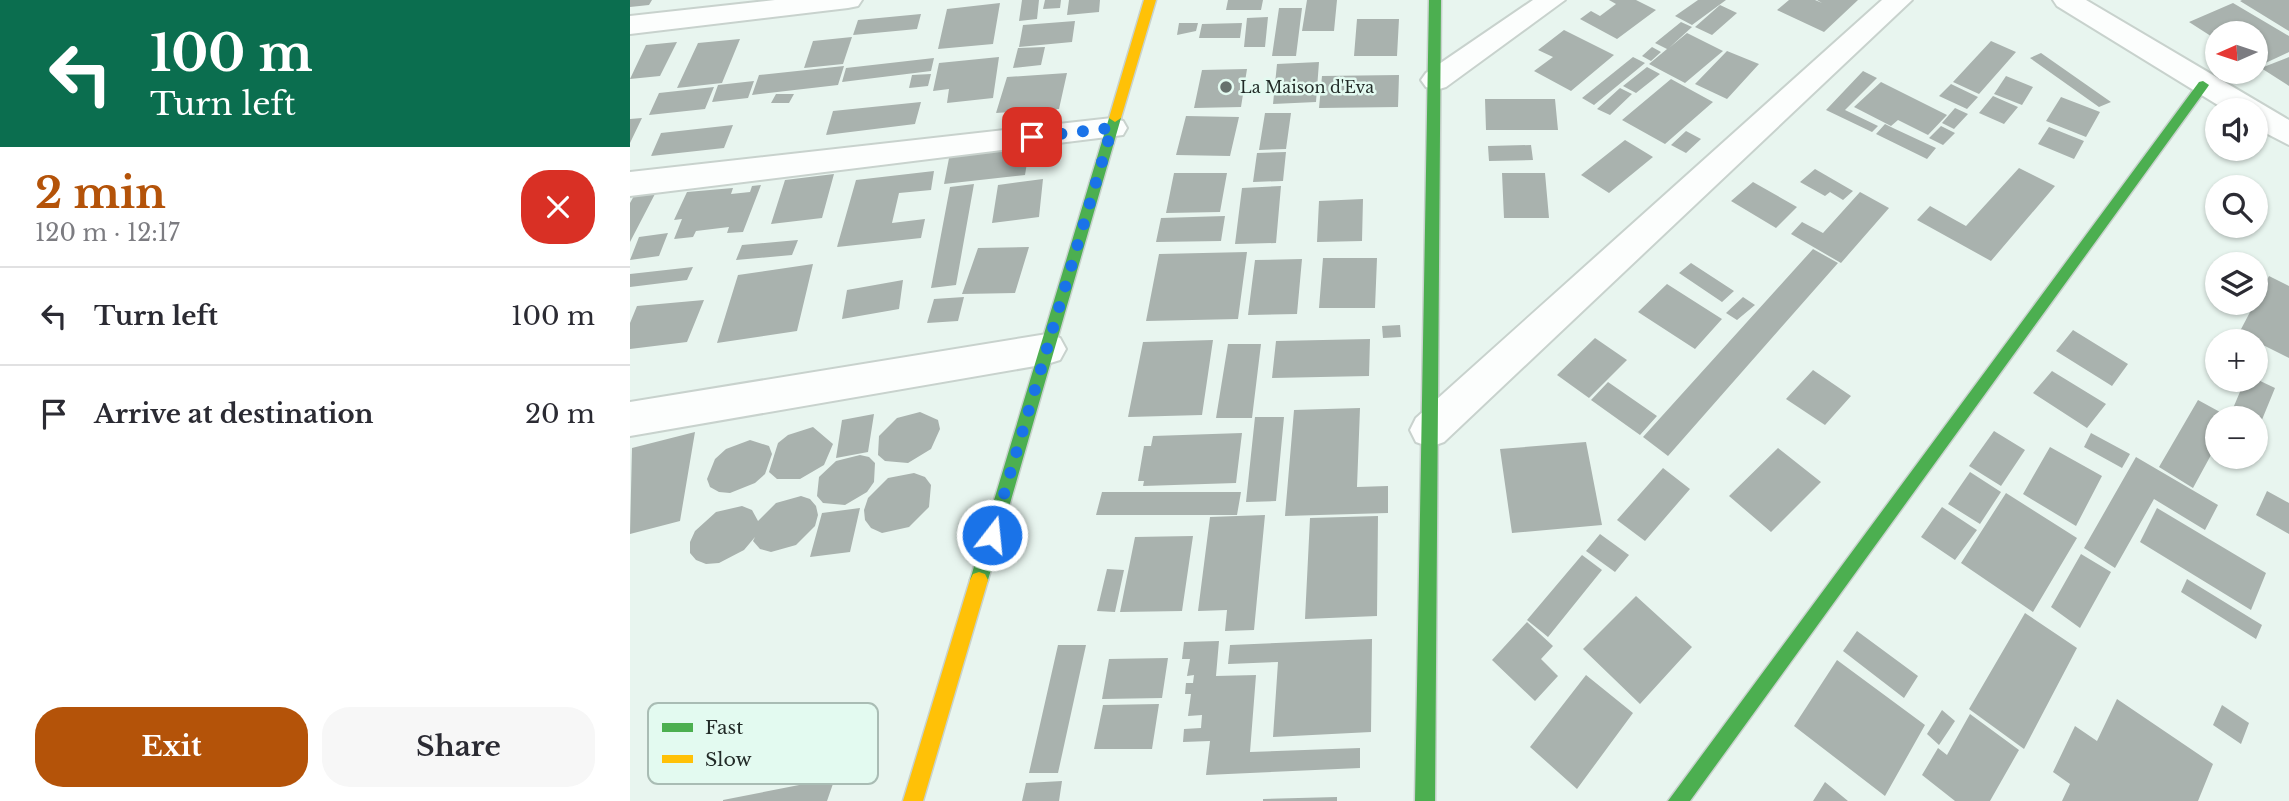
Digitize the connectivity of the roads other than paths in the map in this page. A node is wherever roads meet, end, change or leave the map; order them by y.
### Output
1 (848, 0) edge
2 (1150, 0) edge
3 (1435, 0) edge
4 (1551, 0) edge
5 (1898, 0) edge
6 (2067, 0) edge
7 (630, 25) edge
8 (1436, 80) junction
9 (2203, 85) junction
10 (2226, 98) edge
11 (2268, 122) edge
12 (1112, 128) junction
13 (2289, 134) edge
14 (630, 184) edge
15 (1047, 349) junction
16 (630, 419) edge
17 (1430, 430) junction
18 (914, 801) edge
19 (1425, 801) edge
20 (1678, 801) edge

1 - 7 street
2 - 12 street
3 - 8 street
4 - 8 street
5 - 17 street
6 - 9 street
8 - 17 street
9 - 10 street
9 - 20 street
11 - 13 street
12 - 14 street
12 - 15 street
15 - 16 street
15 - 18 street
17 - 19 street

